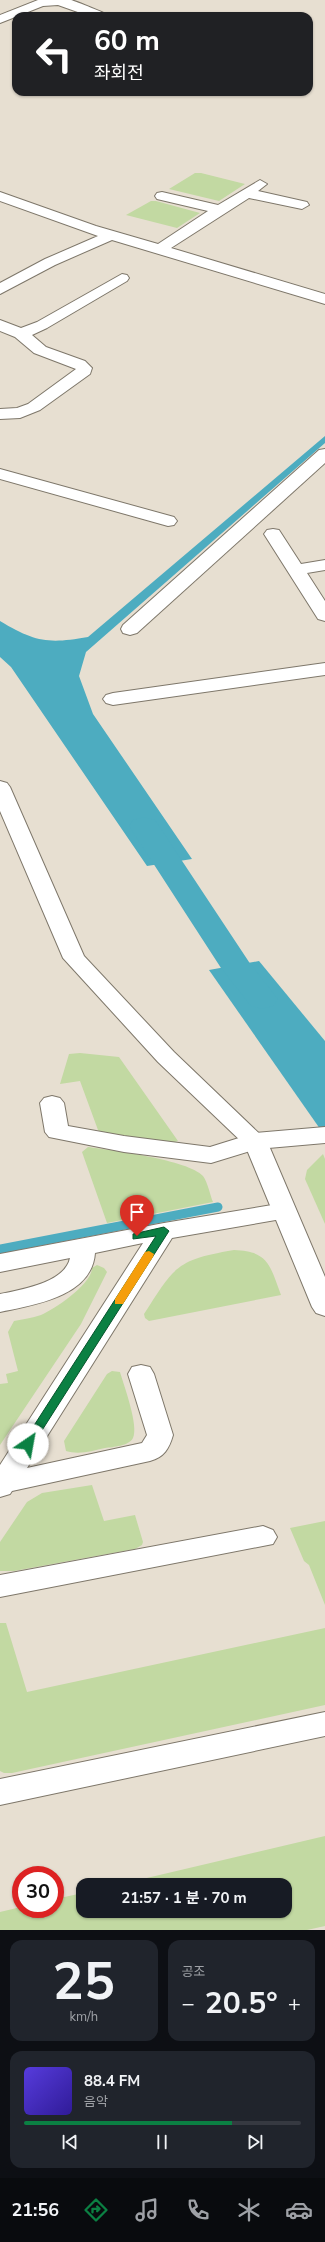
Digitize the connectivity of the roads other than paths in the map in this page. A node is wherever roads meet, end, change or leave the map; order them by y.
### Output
1 (18, 12) edge
2 (89, 12) edge
3 (12, 14) edge
4 (0, 19) edge
5 (260, 184) dead end
6 (246, 193) junction
7 (0, 196) edge
8 (162, 196) dead end
9 (302, 206) dead end
10 (221, 210) junction
11 (111, 235) junction
12 (164, 247) junction
13 (122, 278) dead end
14 (0, 289) edge
15 (325, 299) edge
16 (0, 325) edge
17 (21, 334) junction
18 (0, 414) edge
19 (325, 454) edge
20 (0, 474) edge
21 (168, 521) dead end
22 (273, 534) dead end
23 (325, 565) edge
24 (296, 570) junction
25 (325, 615) edge
26 (130, 629) dead end
27 (325, 669) edge
28 (113, 699) dead end
29 (0, 787) edge
30 (52, 1103) dead end
31 (320, 1135) edge
32 (255, 1141) junction
33 (284, 1211) junction
34 (164, 1231) junction
35 (83, 1247) junction
36 (0, 1263) edge
37 (0, 1303) edge
38 (325, 1307) edge
39 (141, 1374) dead end
40 (1, 1485) edge
41 (263, 1536) dead end
42 (0, 1586) edge
43 (325, 1724) edge
44 (0, 1792) edge

1 - 2 street
3 - 4 street
5 - 6 street
6 - 9 street
6 - 10 street
7 - 11 street
8 - 10 street
10 - 12 street
11 - 12 street
11 - 14 street
12 - 15 street
13 - 17 street
16 - 17 street
17 - 18 street
19 - 26 street
20 - 21 street
22 - 24 street
23 - 24 street
24 - 25 street
27 - 28 street
29 - 32 street
30 - 32 street
31 - 32 street
32 - 33 street
33 - 34 street
33 - 38 street
34 - 35 street
34 - 40 street
35 - 36 street
35 - 37 street
39 - 40 street
41 - 42 street
43 - 44 street

